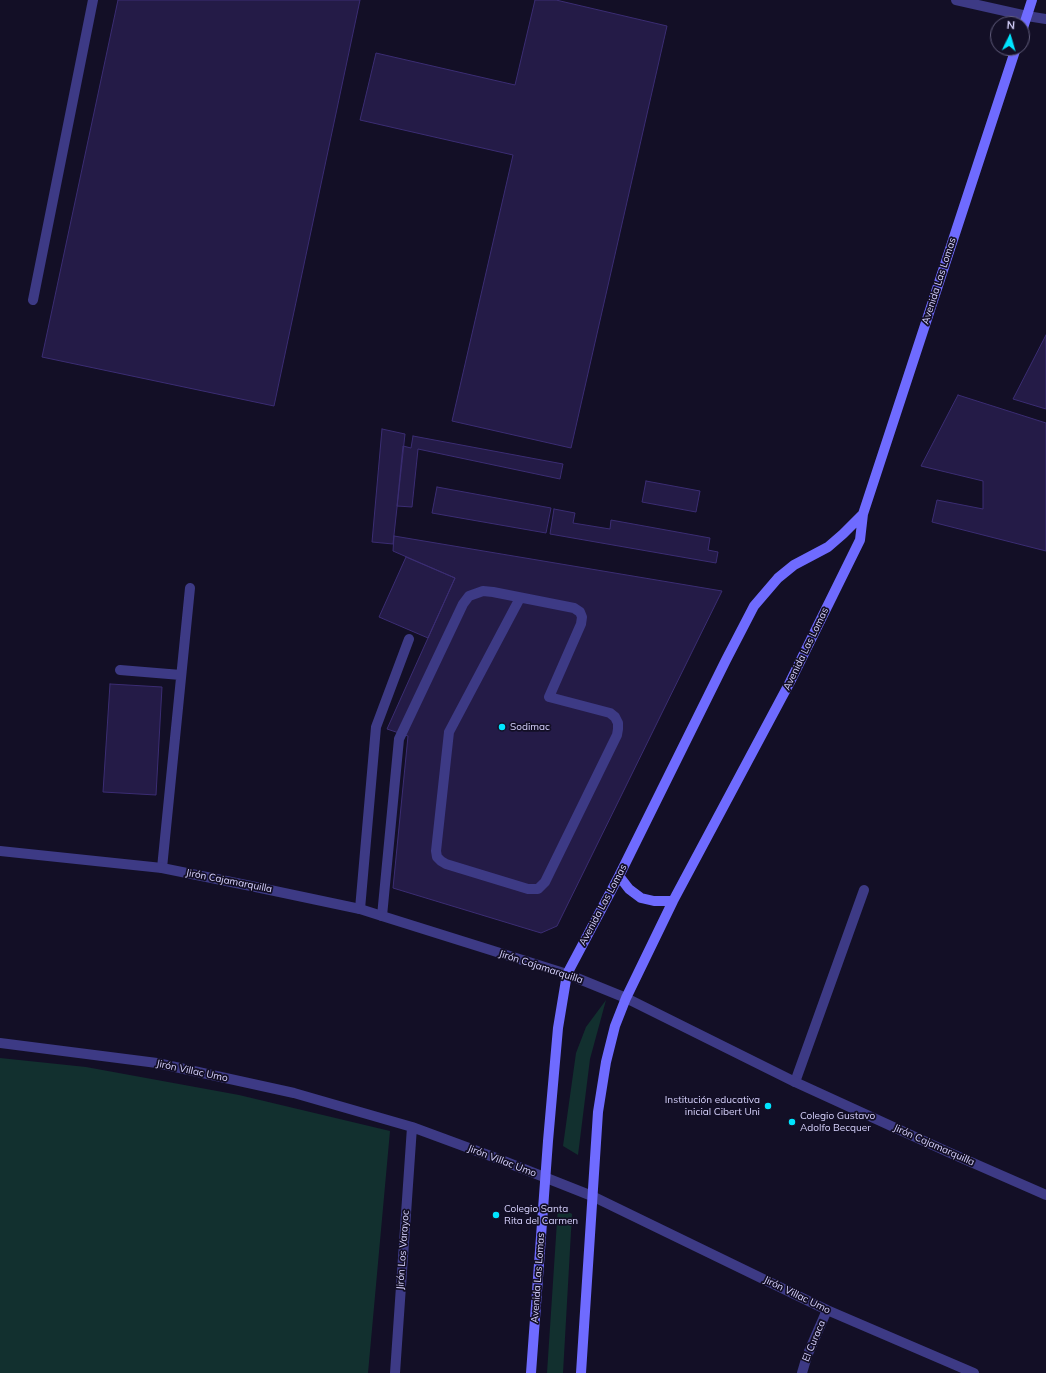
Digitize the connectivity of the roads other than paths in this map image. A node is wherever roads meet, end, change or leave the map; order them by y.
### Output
1 (93, 0) edge
2 (956, 0) edge
3 (1032, 0) edge
4 (1027, 16) joint
5 (1030, 16) edge
6 (1046, 19) edge
7 (1013, 56) edge
8 (32, 300) dead end
9 (863, 514) junction
10 (190, 588) dead end
11 (520, 598) junction
12 (409, 639) dead end
13 (120, 670) dead end
14 (181, 675) junction
15 (0, 851) edge
16 (162, 868) junction
17 (619, 876) junction
18 (864, 890) dead end
19 (673, 901) junction
20 (360, 910) junction
21 (382, 916) junction
22 (566, 974) junction
23 (626, 998) junction
24 (0, 1043) edge
25 (795, 1082) junction
26 (412, 1127) junction
27 (545, 1177) junction
28 (1046, 1195) edge
29 (592, 1196) junction
30 (827, 1310) junction
31 (395, 1373) edge
32 (531, 1373) edge
33 (580, 1373) edge
34 (802, 1373) edge
35 (974, 1373) edge

1 - 8 street
2 - 4 street
3 - 4 main road
5 - 6 street
7 - 9 main road, Avenida Las Lomas
9 - 17 main road, Avenida Las Lomas
9 - 19 main road, Avenida Las Lomas
10 - 14 street
11 - 11 street
11 - 21 street
12 - 20 street
13 - 14 street
14 - 16 street
15 - 16 street, Jirón Cajamarquilla
16 - 20 street, Jirón Cajamarquilla
17 - 19 main road
17 - 22 main road, Avenida Las Lomas
18 - 25 street
19 - 23 main road, Avenida Las Lomas
20 - 21 street, Jirón Cajamarquilla
21 - 22 street, Jirón Cajamarquilla
22 - 23 street, Jirón Cajamarquilla
22 - 27 main road, Avenida Las Lomas
23 - 25 street, Jirón Cajamarquilla
23 - 29 main road, Avenida Las Lomas
24 - 26 street, Jirón Villac Umo
25 - 28 street, Jirón Cajamarquilla
26 - 27 street, Jirón Villac Umo
26 - 31 street, Jirón Los Varayoc
27 - 29 street, Jirón Villac Umo
27 - 32 main road, Avenida Las Lomas
29 - 30 street, Jirón Villac Umo
29 - 33 main road, Avenida Las Lomas
30 - 34 street, El Curaca
30 - 35 street, Jirón Villac Umo

